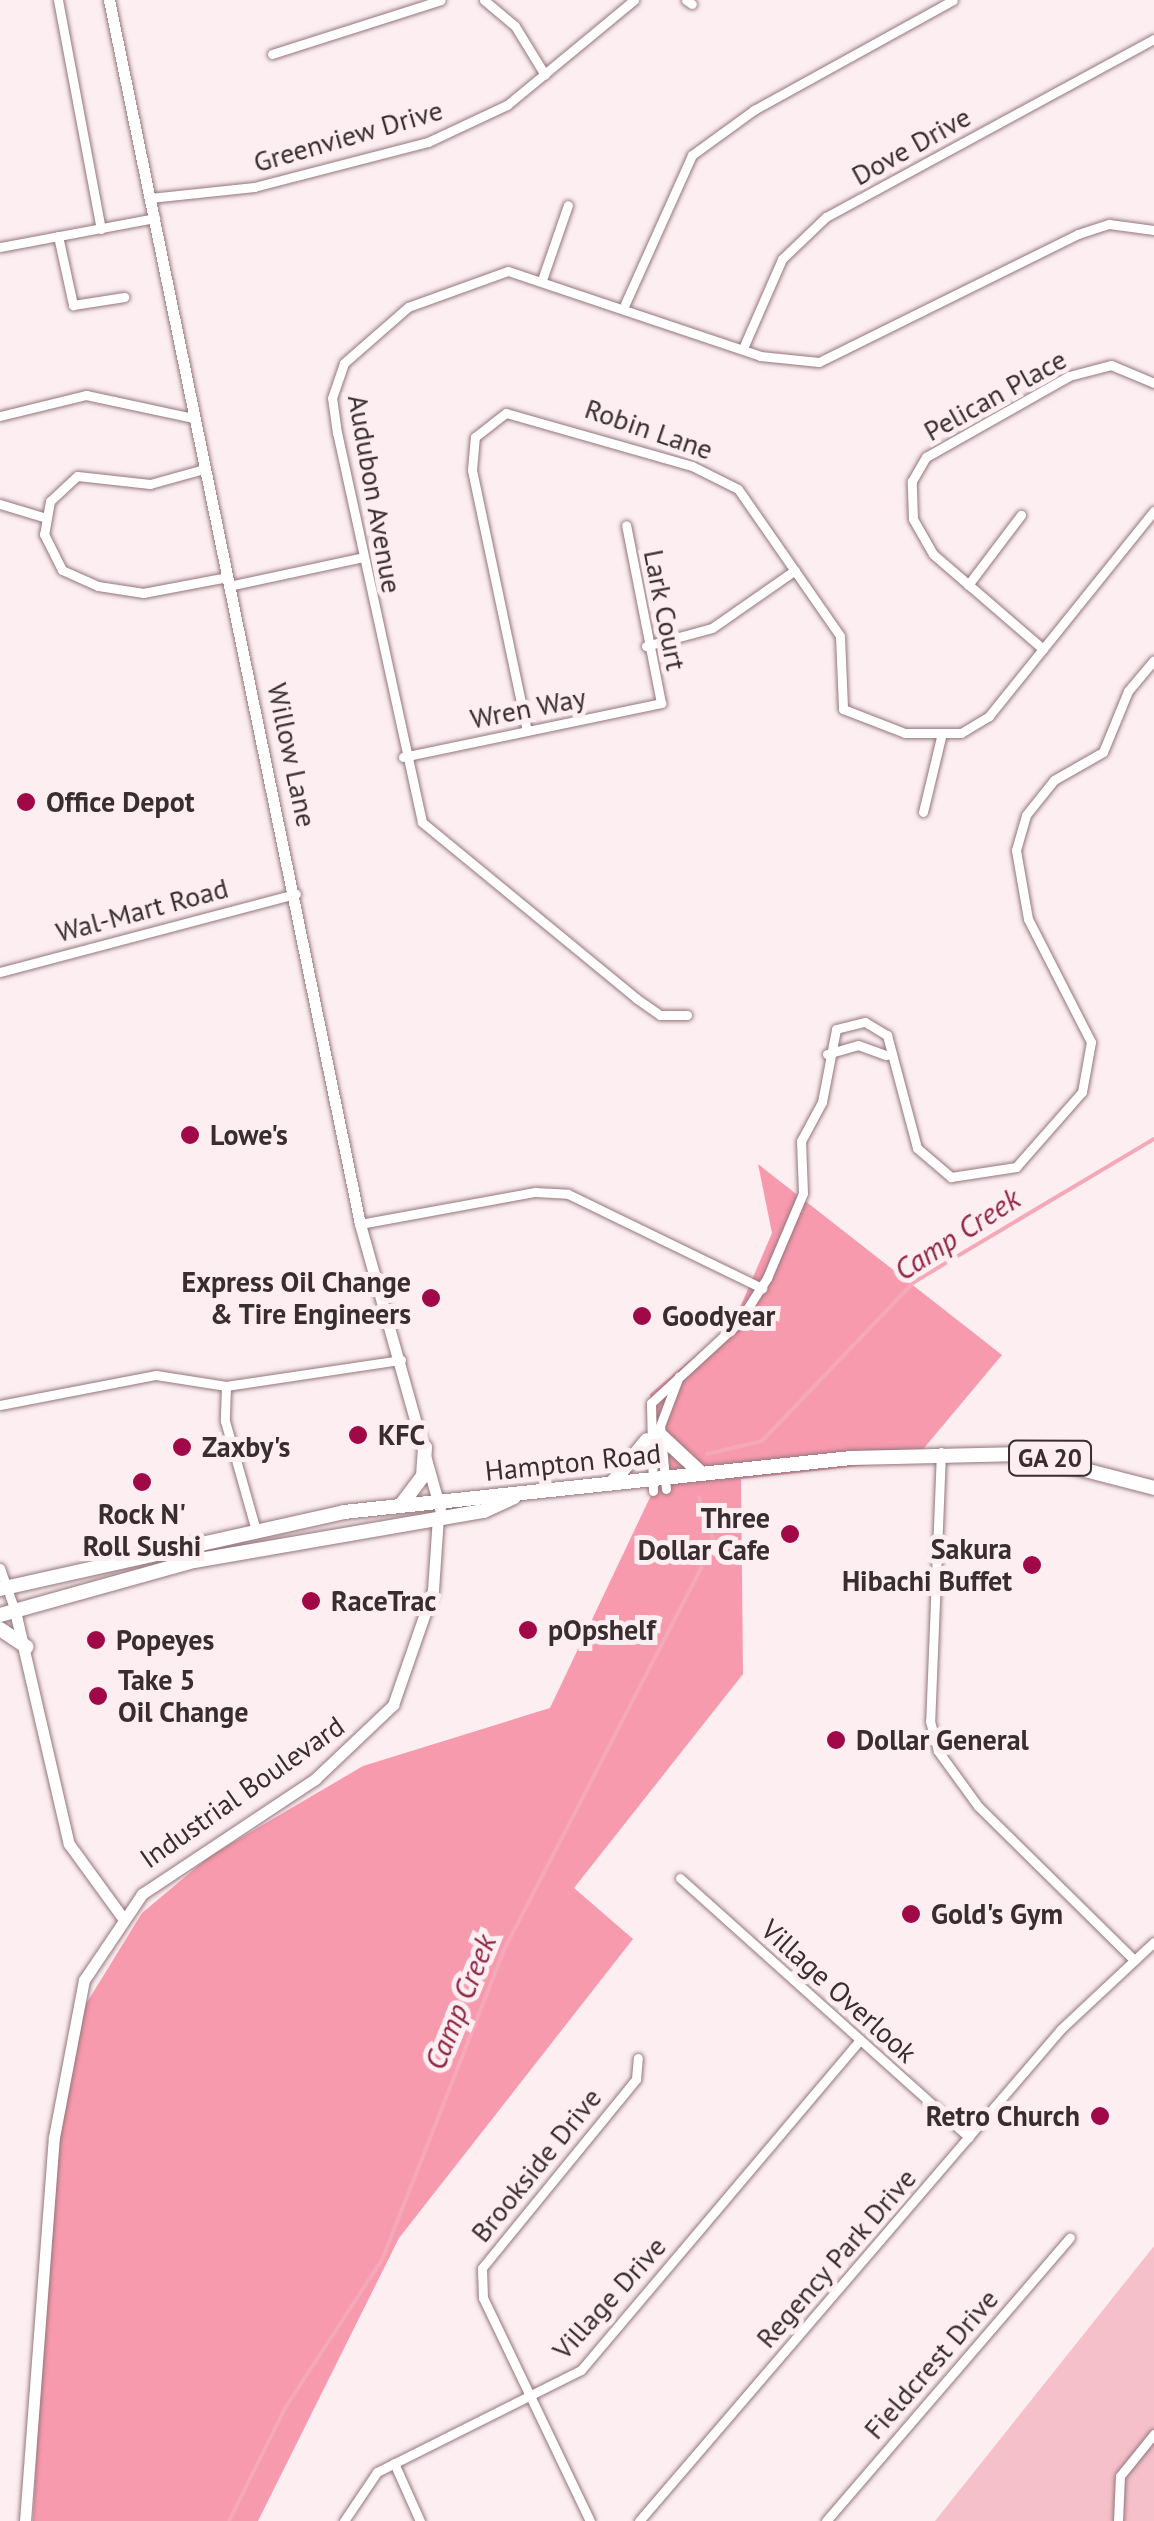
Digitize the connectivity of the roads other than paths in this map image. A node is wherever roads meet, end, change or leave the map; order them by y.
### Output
1 (58, 0) edge
2 (109, 0) edge
3 (441, 0) edge
4 (484, 0) edge
5 (634, 0) edge
6 (953, 0) edge
7 (1154, 38) edge
8 (272, 54) dead end
9 (545, 75) junction
10 (150, 198) junction
11 (568, 206) dead end
12 (155, 218) junction
13 (1153, 226) edge
14 (102, 229) junction
15 (58, 236) junction
16 (0, 247) edge
17 (543, 277) junction
18 (124, 297) dead end
19 (625, 304) junction
20 (744, 346) junction
21 (1154, 383) edge
22 (0, 416) edge
23 (193, 418) junction
24 (204, 469) junction
25 (0, 504) edge
26 (1154, 511) edge
27 (1021, 514) dead end
28 (43, 517) junction
29 (626, 525) dead end
30 (360, 558) junction
31 (795, 570) junction
32 (228, 581) junction
33 (968, 585) junction
34 (646, 646) junction
35 (1044, 650) junction
36 (1154, 660) edge
37 (660, 703) joint
38 (527, 732) junction
39 (941, 737) junction
40 (404, 756) junction
41 (924, 812) dead end
42 (296, 894) junction
43 (0, 972) edge
44 (687, 1015) dead end
45 (828, 1054) junction
46 (886, 1054) junction
47 (360, 1224) junction
48 (762, 1288) junction
49 (401, 1360) junction
50 (226, 1386) junction
51 (0, 1405) edge
52 (654, 1438) junction
53 (425, 1447) junction
54 (941, 1452) junction
55 (701, 1473) junction
56 (612, 1483) junction
57 (659, 1484) junction
58 (1154, 1488) edge
59 (523, 1493) junction
60 (400, 1505) junction
61 (439, 1511) junction
62 (255, 1527) junction
63 (0, 1568) edge
64 (4, 1588) edge
65 (7, 1613) edge
66 (0, 1629) edge
67 (27, 1647) junction
68 (680, 1878) dead end
69 (122, 1917) junction
70 (1154, 1942) edge
71 (1133, 1959) junction
72 (860, 2040) junction
73 (638, 2058) dead end
74 (969, 2137) junction
75 (1070, 2236) dead end
76 (530, 2399) junction
77 (1154, 2434) edge
78 (394, 2463) junction
79 (25, 2521) edge
80 (344, 2521) edge
81 (420, 2521) edge
82 (590, 2521) edge
83 (639, 2521) edge
84 (826, 2521) edge
85 (1118, 2521) edge

1 - 14 street
2 - 10 street, Willow Lane
3 - 8 street
4 - 9 street
5 - 9 street, Greenview Drive
6 - 19 street
7 - 20 street, Dove Drive
9 - 10 street, Greenview Drive
10 - 12 street, Willow Lane
11 - 17 street
12 - 14 street
12 - 23 street, Willow Lane
13 - 20 street, Audubon Avenue
14 - 15 street
15 - 16 street
15 - 18 street
17 - 19 street, Audubon Avenue
17 - 30 street, Audubon Avenue
19 - 20 street, Audubon Avenue
21 - 33 street, Pelican Place
22 - 23 street
23 - 24 street, Willow Lane
24 - 28 street
24 - 32 street, Willow Lane
25 - 28 street
26 - 35 street
27 - 33 street
28 - 32 street
29 - 34 street, Lark Court
30 - 32 street
30 - 40 street, Audubon Avenue
31 - 34 street
31 - 38 street, Robin Lane
31 - 39 street, Robin Lane
32 - 42 street, Willow Lane
33 - 35 street, Pelican Place
34 - 37 street, Lark Court
35 - 39 street
36 - 46 street
37 - 38 street, Wren Way
38 - 40 street, Wren Way
39 - 41 street
40 - 44 street, Audubon Avenue
42 - 43 street, Wal-Mart Road
42 - 47 street, Willow Lane
45 - 46 street
45 - 46 street
45 - 48 street
47 - 48 street
47 - 49 street, Willow Lane
48 - 52 street
49 - 50 street
49 - 53 street, Willow Lane
50 - 51 street
50 - 62 street
52 - 55 main road
52 - 56 main road
52 - 57 street
53 - 60 main road
53 - 61 street, Willow Lane
54 - 55 main road, Hampton Road / GA 20
54 - 58 main road, Hampton Road / GA 20
54 - 71 street
55 - 57 main road, Hampton Road / GA 20
56 - 57 main road, Hampton Road / GA 20
56 - 59 main road, Hampton Road / GA 20
59 - 61 main road, Hampton Road / GA 20
59 - 61 main road, Hampton Road / GA 20
60 - 61 main road, Hampton Road / GA 20
60 - 62 main road, Hampton Road / GA 20
61 - 65 main road, Hampton Road / GA 20
61 - 69 street, Industrial Boulevard
62 - 64 main road, Hampton Road / GA 20
63 - 64 street
64 - 65 street
65 - 67 street
66 - 67 main road
67 - 69 street
68 - 72 street, Village Overlook
69 - 79 street, Industrial Boulevard
70 - 71 street, Regency Park Drive
71 - 74 street, Regency Park Drive
72 - 74 street, Village Overlook
72 - 76 street, Village Drive
73 - 76 street, Brookside Drive
74 - 83 street, Regency Park Drive
75 - 84 street, Fieldcrest Drive
76 - 78 street, Village Drive
76 - 82 street, Brookside Drive
77 - 85 street
78 - 80 street, Village Drive
78 - 81 street

